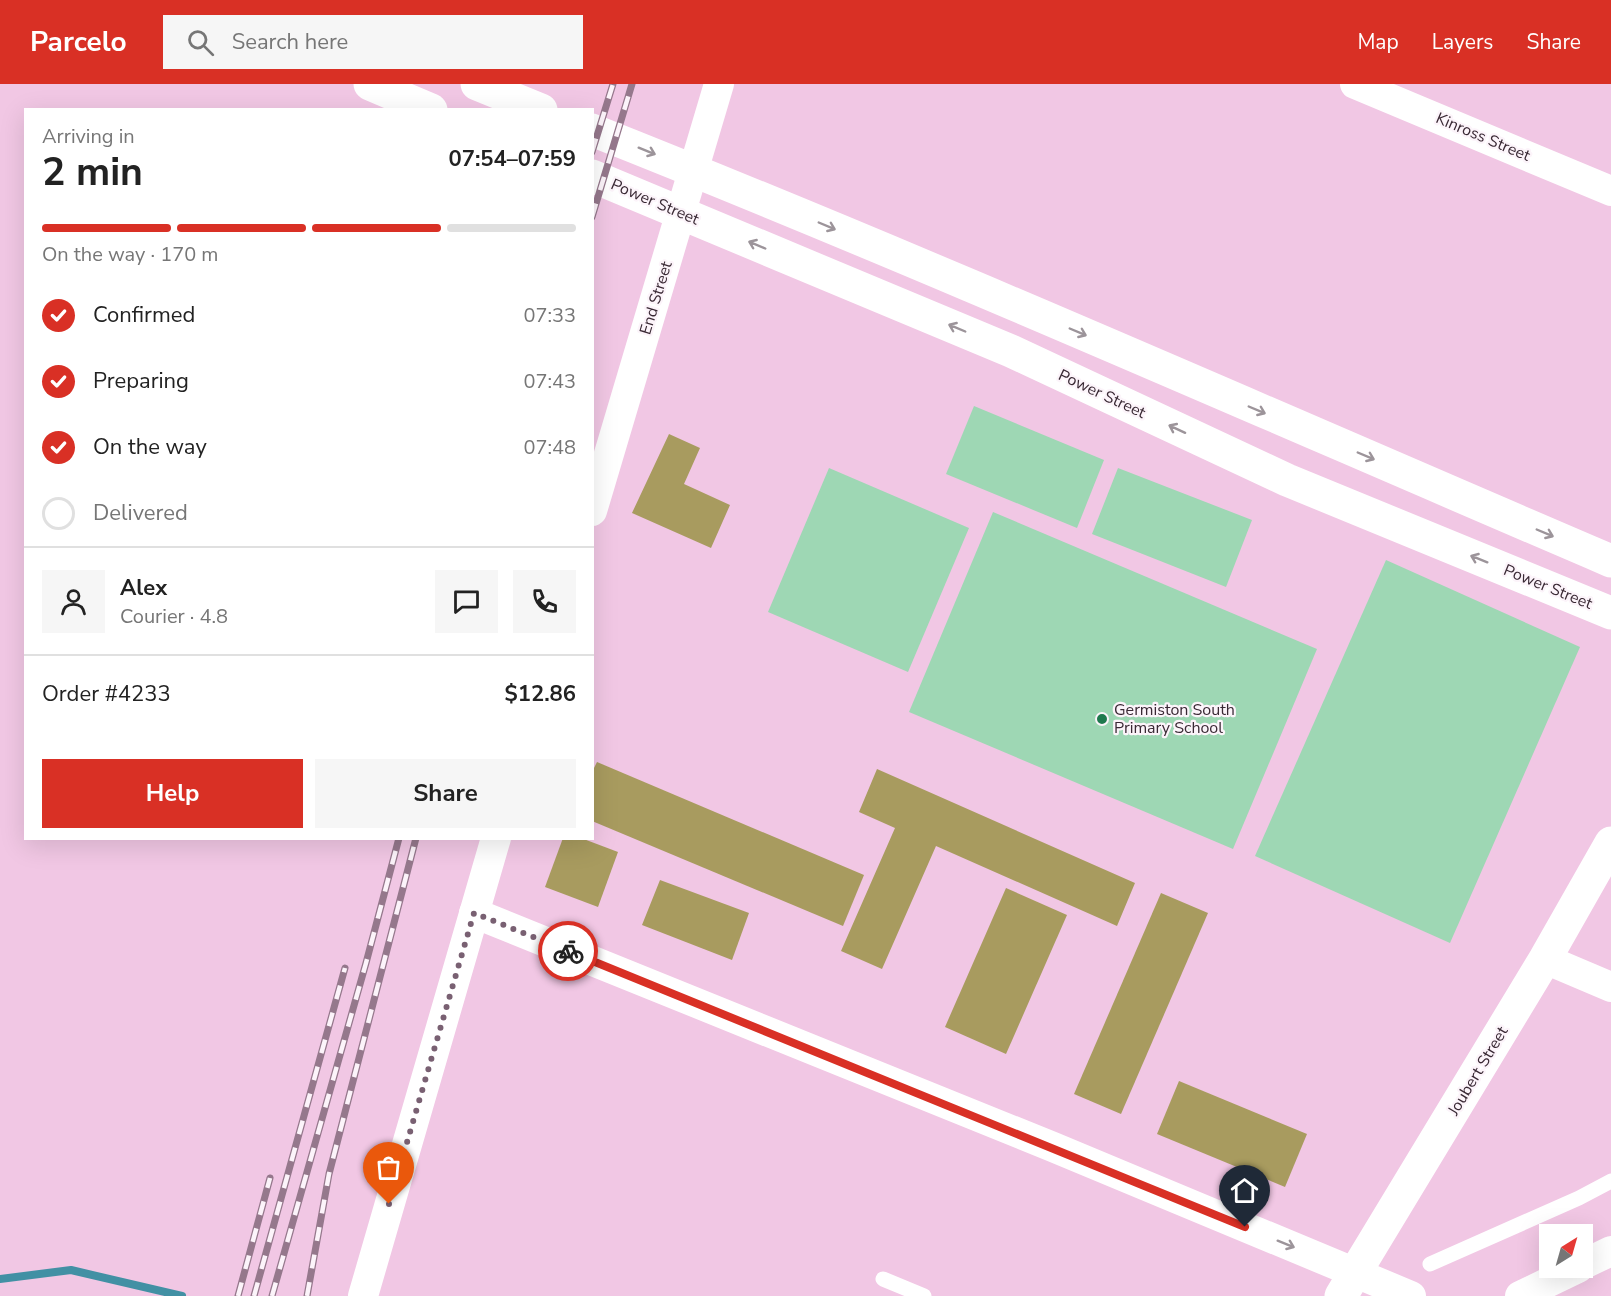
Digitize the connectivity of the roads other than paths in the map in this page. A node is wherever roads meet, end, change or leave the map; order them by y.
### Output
1 (370, 84) edge
2 (477, 84) edge
3 (719, 84) edge
4 (1355, 84) edge
5 (426, 108) edge
6 (536, 108) edge
7 (594, 131) edge
8 (594, 177) edge
9 (1611, 190) edge
10 (594, 505) edge
11 (1611, 561) edge
12 (1611, 613) edge
13 (495, 840) edge
14 (1611, 843) edge
15 (474, 913) junction
16 (1545, 959) junction
17 (1611, 987) edge
18 (1611, 1181) edge
19 (1611, 1251) edge
20 (1593, 1260) edge
21 (1430, 1264) dead end
22 (1558, 1278) edge
23 (884, 1279) dead end
24 (1349, 1284) edge
25 (367, 1295) edge
26 (924, 1296) edge
27 (1411, 1296) edge
28 (1521, 1296) edge

1 - 5 main road
2 - 6 main road
3 - 10 street, End Street
4 - 9 street, Kinross Street
7 -> 11 main road
12 -> 8 main road, Power Street
13 - 15 street
14 - 16 main road, Joubert Street
15 -> 24 street
15 - 25 street
16 - 17 street
16 - 24 main road, Joubert Street
18 - 21 lane
19 - 20 street
22 - 28 street
23 - 26 lane
24 - 27 street

